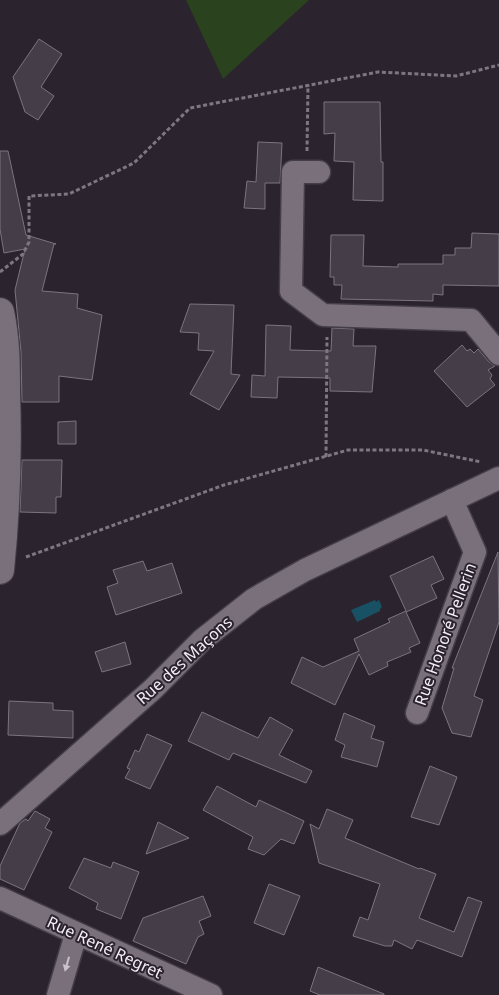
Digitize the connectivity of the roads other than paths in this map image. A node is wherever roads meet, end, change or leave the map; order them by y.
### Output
1 (319, 172) dead end
2 (0, 312) edge
3 (499, 354) edge
4 (494, 471) edge
5 (452, 500) junction
6 (0, 566) edge
7 (0, 570) edge
8 (417, 713) dead end
9 (0, 824) edge
10 (0, 898) edge
11 (76, 934) junction
12 (58, 995) edge
13 (211, 995) edge

1 - 3 street
2 - 6 street
4 - 5 street, Rue des Maçons
5 - 8 street, Rue Honoré Pellerin
5 - 9 street, Rue des Maçons
6 - 7 street
10 - 11 street, Rue René Regret
11 -> 12 street
11 - 13 street, Rue René Regret

